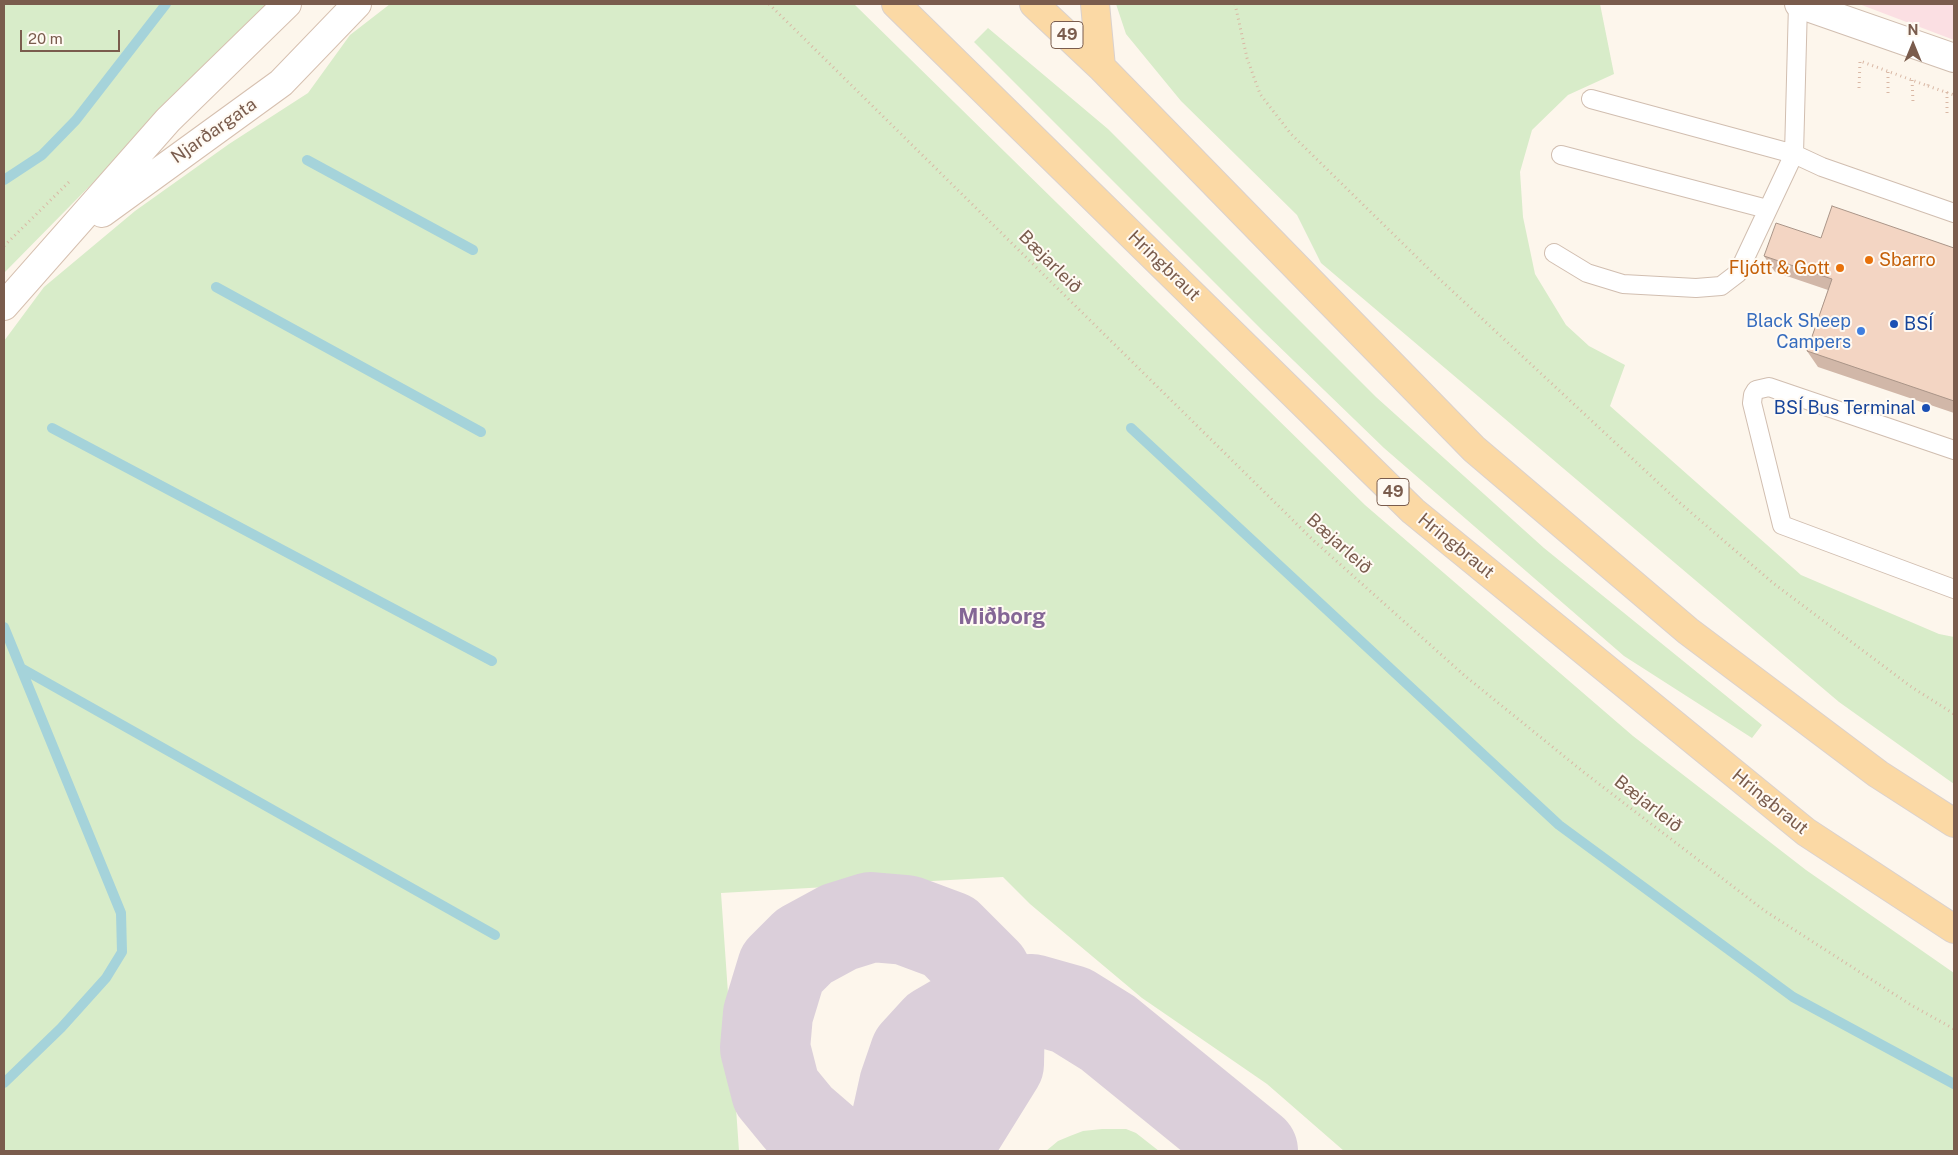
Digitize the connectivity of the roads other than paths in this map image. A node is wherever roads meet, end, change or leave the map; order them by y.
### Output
1 (287, 4) edge
2 (357, 4) edge
3 (896, 4) edge
4 (1034, 4) edge
5 (1095, 4) edge
6 (1798, 4) edge
7 (1954, 58) edge
8 (1101, 67) junction
9 (1591, 100) dead end
10 (1794, 154) junction
11 (1561, 155) dead end
12 (1767, 209) junction
13 (1954, 213) edge
14 (59, 245) junction
15 (1554, 253) dead end
16 (4, 306) edge
17 (1954, 450) edge
18 (1954, 589) edge
19 (1954, 823) edge
20 (1950, 930) edge

1 - 14 main road, Njarðargata
2 - 14 main road, Njarðargata
3 - 20 main road, Hringbraut / 49
4 - 8 main road, 49
5 - 8 main road
6 - 7 main road
6 - 10 lane
8 - 19 main road, 49
9 - 10 lane
10 - 12 lane
10 - 13 lane
11 - 12 lane
12 - 15 lane
14 - 16 main road, Njarðargata
17 - 18 lane

